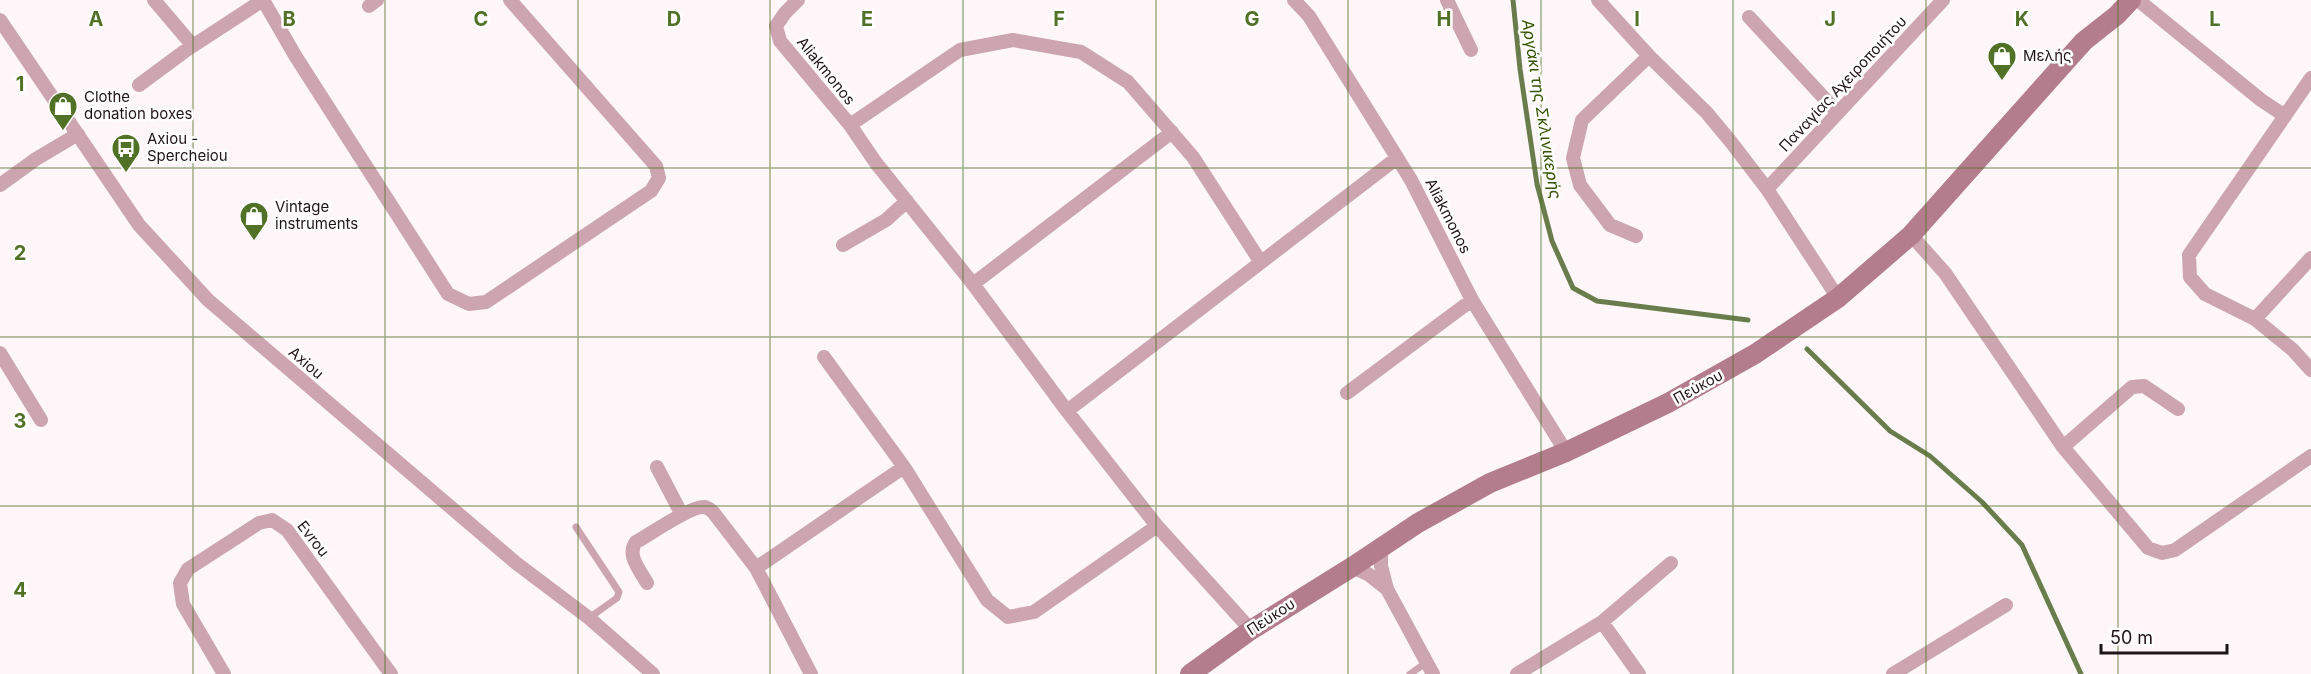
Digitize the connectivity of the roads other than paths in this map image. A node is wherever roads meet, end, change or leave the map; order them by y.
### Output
1 (154, 0) edge
2 (510, 0) edge
3 (798, 0) edge
4 (1294, 0) edge
5 (1447, 0) edge
6 (1598, 0) edge
7 (1943, 0) edge
8 (2111, 0) edge
9 (2131, 0) edge
10 (2138, 0) edge
11 (1749, 17) dead end
12 (0, 20) edge
13 (2084, 41) junction
14 (193, 46) junction
15 (1471, 50) dead end
16 (1648, 56) junction
17 (2311, 78) edge
18 (139, 85) dead end
19 (1838, 113) junction
20 (2284, 116) junction
21 (850, 125) junction
22 (1172, 132) junction
23 (78, 134) junction
24 (1397, 158) junction
25 (0, 185) edge
26 (1767, 189) junction
27 (907, 201) junction
28 (1911, 235) junction
29 (1636, 236) dead end
30 (843, 245) dead end
31 (2311, 258) edge
32 (1260, 261) junction
33 (973, 284) junction
34 (1838, 298) junction
35 (1472, 300) junction
36 (2255, 319) junction
37 (0, 353) edge
38 (824, 357) dead end
39 (2311, 370) edge
40 (1347, 393) dead end
41 (2178, 408) dead end
42 (1067, 411) junction
43 (41, 420) dead end
44 (2064, 447) junction
45 (1566, 452) junction
46 (2311, 456) edge
47 (657, 467) dead end
48 (904, 467) junction
49 (682, 515) junction
50 (1157, 525) junction
51 (576, 527) dead end
52 (1381, 546) junction
53 (1671, 563) dead end
54 (1352, 567) junction
55 (756, 568) junction
56 (647, 583) dead end
57 (1387, 589) junction
58 (2006, 605) dead end
59 (589, 618) junction
60 (1602, 622) junction
61 (1251, 630) junction
62 (1430, 668) edge
63 (222, 674) edge
64 (391, 674) edge
65 (653, 674) edge
66 (811, 674) edge
67 (1190, 674) edge
68 (1410, 674) edge
69 (1517, 674) edge
70 (1639, 674) edge
71 (1893, 674) edge

1 - 14 street
2 - 14 street
3 - 21 street, Aliakmonos
4 - 24 street, Aliakmonos
5 - 15 street
6 - 16 street
7 - 19 street, Παναγίας Αχειροποιήτου
8 - 13 main road
9 - 13 main road, Πεύκου
10 - 20 street
11 - 19 street
12 - 23 street, Axiou
13 - 28 main road, Πεύκου
14 - 18 street
16 - 26 street
16 - 29 street
17 - 20 street
19 - 26 street, Παναγίας Αχειροποιήτου
20 - 36 street
21 - 22 street
21 - 27 street, Aliakmonos
22 - 32 street
22 - 33 street
23 - 25 street
23 - 59 street, Axiou
24 - 32 street
24 - 35 street, Aliakmonos
26 - 34 street
27 - 30 street
27 - 33 street, Aliakmonos
28 - 34 main road, Πεύκου
28 - 44 street
31 - 36 street
32 - 42 street
33 - 42 street, Aliakmonos
34 - 45 main road, Πεύκου
35 - 40 street
35 - 45 street, Aliakmonos
36 - 39 street
37 - 43 street
38 - 48 street
41 - 44 street
42 - 50 street, Aliakmonos
44 - 46 street
45 - 52 main road, Πεύκου
47 - 49 street
48 - 50 street
48 - 55 street
49 - 55 street
49 - 56 street
50 - 61 street, Aliakmonos
51 - 59 lane
52 - 54 main road, Πεύκου
52 - 57 street
53 - 60 street
54 - 57 street
54 - 61 main road, Πεύκου
55 - 66 street
57 - 62 street
58 - 71 street
59 - 65 street, Axiou
60 - 69 street
60 - 70 street
61 - 67 main road, Πεύκου
62 - 68 lane
63 - 64 street, Evrou

